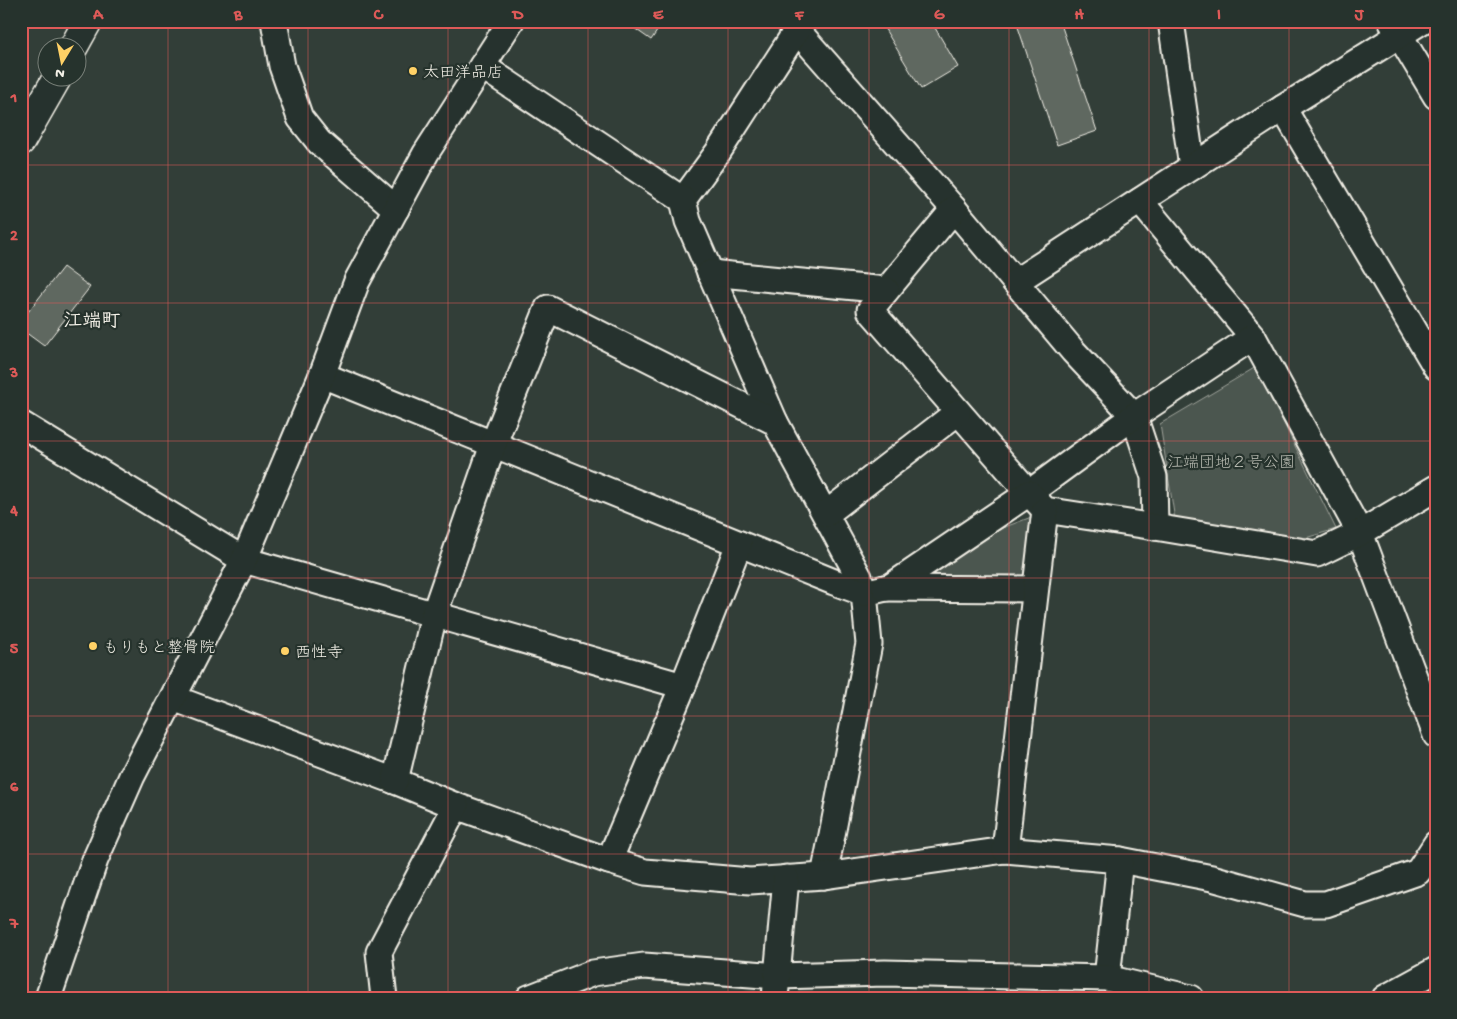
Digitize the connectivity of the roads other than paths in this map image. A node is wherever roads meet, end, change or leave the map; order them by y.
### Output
1 (88, 21) edge
2 (274, 21) edge
3 (511, 21) edge
4 (1172, 21) edge
5 (1422, 21) edge
6 (793, 26) edge
7 (1395, 28) edge
8 (79, 38) edge
9 (482, 66) junction
10 (50, 88) edge
11 (1436, 96) edge
12 (1283, 108) junction
13 (21, 141) edge
14 (1192, 167) junction
15 (683, 200) junction
16 (1140, 200) junction
17 (396, 209) junction
18 (954, 209) junction
19 (710, 273) junction
20 (1014, 282) junction
21 (886, 290) junction
22 (1253, 337) junction
23 (1436, 367) edge
24 (322, 375) junction
25 (958, 412) junction
26 (1134, 416) junction
27 (775, 422) junction
28 (21, 424) edge
29 (493, 445) junction
30 (1436, 488) edge
31 (1037, 501) junction
32 (826, 514) junction
33 (1156, 526) junction
34 (1360, 533) junction
35 (739, 544) junction
36 (244, 560) junction
37 (1035, 589) junction
38 (874, 591) junction
39 (434, 615) junction
40 (683, 686) junction
41 (173, 698) junction
42 (1436, 735) edge
43 (395, 781) junction
44 (456, 806) junction
45 (1436, 844) edge
46 (1005, 850) junction
47 (1120, 860) junction
48 (609, 861) junction
49 (824, 876) junction
50 (786, 878) junction
51 (1436, 970) edge
52 (1107, 978) junction
53 (776, 987) edge
54 (1392, 996) edge
55 (48, 998) edge
56 (384, 998) edge
57 (528, 998) edge
58 (1191, 998) edge

1 - 8 main road
2 - 17 street
3 - 9 street
4 - 14 street
5 - 7 street
6 - 15 street
6 - 18 street
7 - 11 street
7 - 12 street
9 - 15 street
9 - 17 street
10 - 13 main road
12 - 14 street
12 - 23 street
14 - 16 street
15 - 19 street
16 - 20 street
16 - 22 street
17 - 24 street
18 - 20 street
18 - 21 street
19 - 21 street
19 - 27 street
20 - 26 street
21 - 25 street
22 - 26 street
22 - 34 street
24 - 29 street
24 - 36 street
25 - 31 street
25 - 32 street
26 - 31 street
26 - 33 street
27 - 29 street
27 - 32 street
28 - 36 street
29 - 35 street
29 - 39 street
30 - 34 street
31 - 33 street
31 - 37 street
31 - 38 street
32 - 38 street
33 - 34 street
34 - 42 street
35 - 38 street
35 - 40 street
36 - 39 street
36 - 41 street
37 - 38 street
37 - 46 street
38 - 49 street
39 - 40 street
39 - 43 street
40 - 48 street
41 - 43 street
41 - 55 street
43 - 44 street
44 - 48 street
44 - 56 street
45 - 47 street
46 - 47 street
46 - 49 street
47 - 52 street
48 - 50 street
49 - 50 street
50 - 53 street
51 - 54 street
52 - 53 street
52 - 58 street
53 - 57 street

